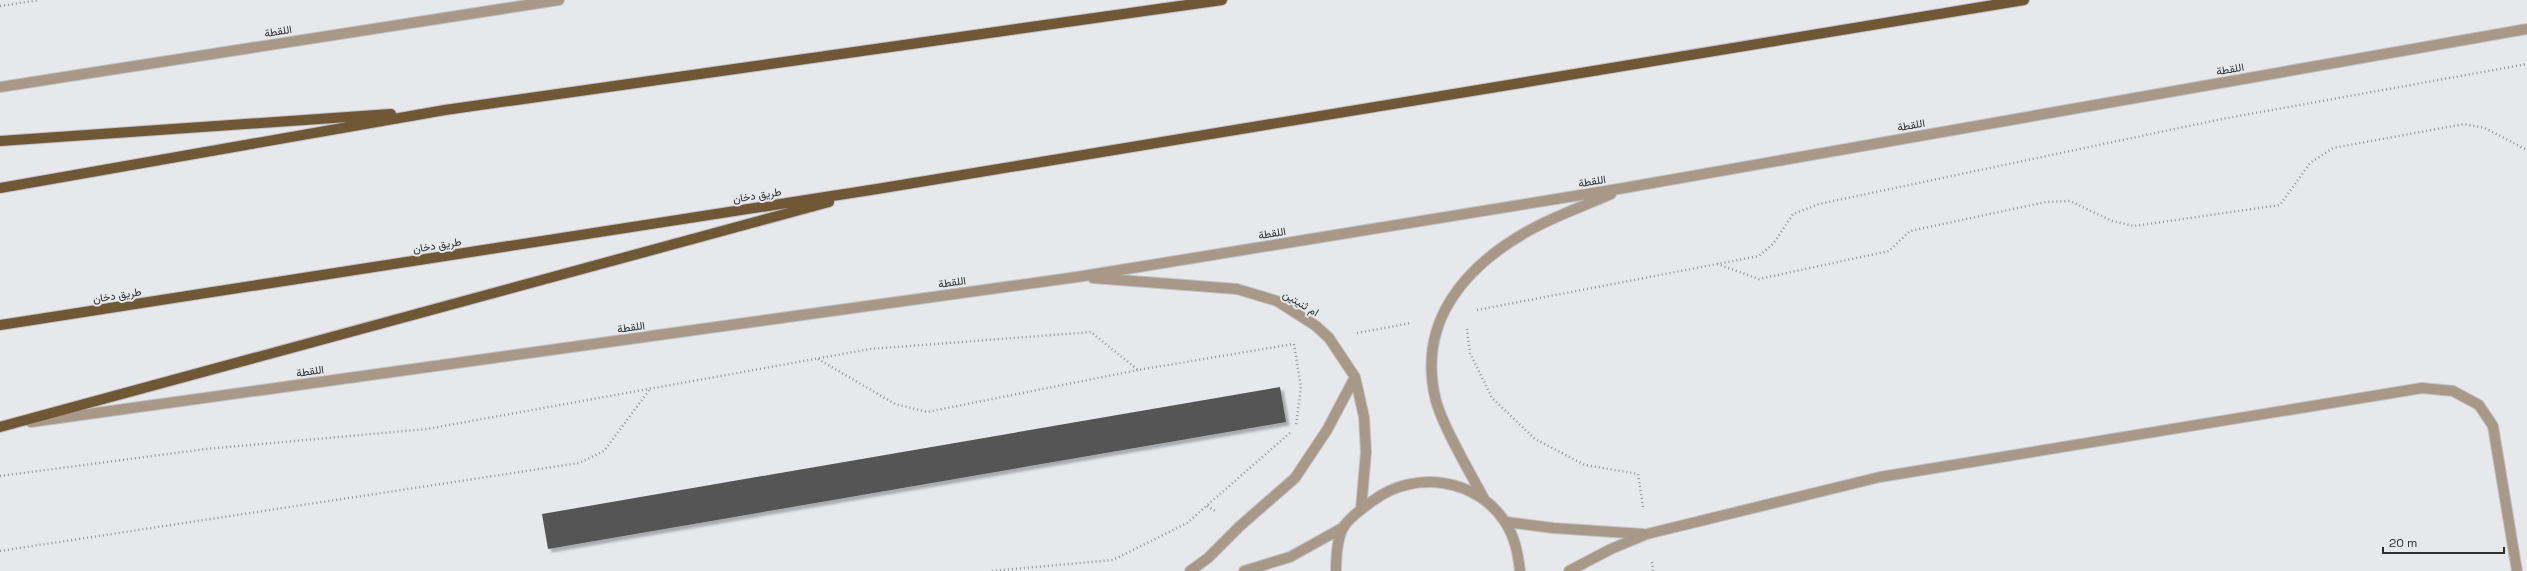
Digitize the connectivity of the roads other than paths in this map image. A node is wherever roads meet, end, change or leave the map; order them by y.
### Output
1 (559, 0) edge
2 (1222, 0) edge
3 (2024, 0) edge
4 (2527, 29) edge
5 (0, 86) edge
6 (445, 110) junction
7 (0, 141) edge
8 (0, 188) edge
9 (1624, 188) junction
10 (877, 189) junction
11 (1077, 277) junction
12 (0, 325) edge
13 (1355, 377) junction
14 (15, 424) junction
15 (0, 427) edge
16 (1484, 499) junction
17 (1361, 509) junction
18 (1506, 522) junction
19 (1344, 526) junction
20 (1647, 534) junction
21 (1190, 571) edge
22 (1244, 571) edge
23 (1336, 571) edge
24 (1520, 571) edge
25 (1569, 571) edge
26 (2517, 571) edge

1 - 5 street, اللقطة
2 - 6 main road
3 - 10 main road
4 - 9 street, اللقطة
6 - 7 main road
6 - 8 main road
9 - 11 street, اللقطة
9 - 16 street
10 - 12 main road, طريق دخان
10 - 14 main road
11 - 13 street, ام ثنيتين
11 - 14 street, اللقطة
13 - 17 street, ام ثنيتين
13 - 21 street
14 - 15 main road
16 - 17 street
16 - 18 street
17 - 19 street
18 - 20 street
18 - 24 street
19 - 22 street
19 - 23 street
20 - 25 street
20 - 26 street

